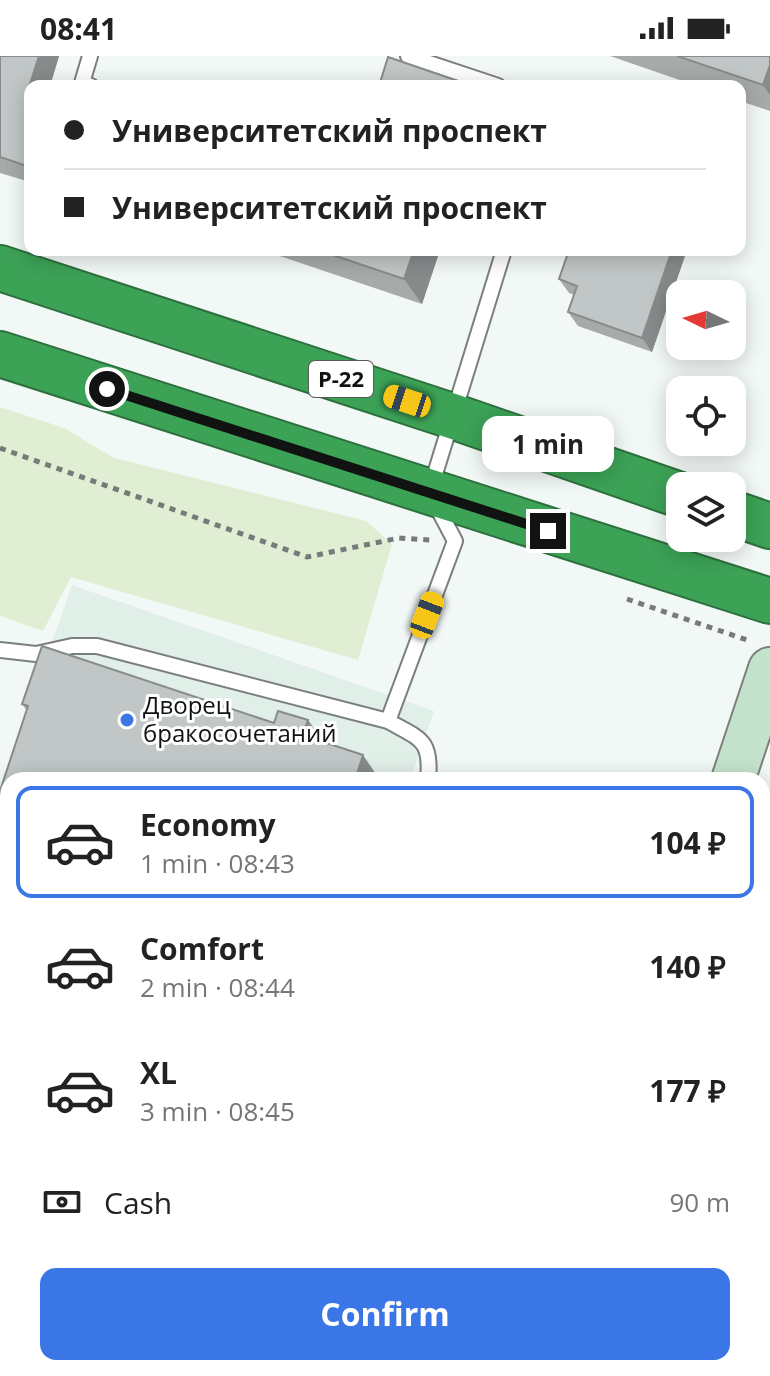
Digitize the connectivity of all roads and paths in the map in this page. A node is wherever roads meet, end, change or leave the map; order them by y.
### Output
1 (90, 56) edge
2 (408, 56) edge
3 (83, 80) edge
4 (480, 80) edge
5 (502, 256) edge
6 (0, 268) edge
7 (0, 354) edge
8 (452, 416) junction
9 (0, 448) edge
10 (666, 490) edge
11 (429, 492) junction
12 (746, 518) edge
13 (770, 526) edge
14 (455, 541) junction
15 (620, 597) dead end
16 (770, 601) edge
17 (0, 650) edge
18 (765, 657) edge
19 (388, 721) junction
20 (428, 772) edge
21 (735, 772) edge

1 - 3 lane
2 - 4 lane
5 - 8 lane
6 - 8 highway, Р-22
7 - 11 highway
8 - 10 highway, Р-22
8 - 11 lane
9 - 14 path
11 - 14 lane
11 - 16 highway
12 - 13 highway
14 - 19 lane
15 - 18 path
17 - 19 lane
18 - 21 main road
19 - 20 lane

